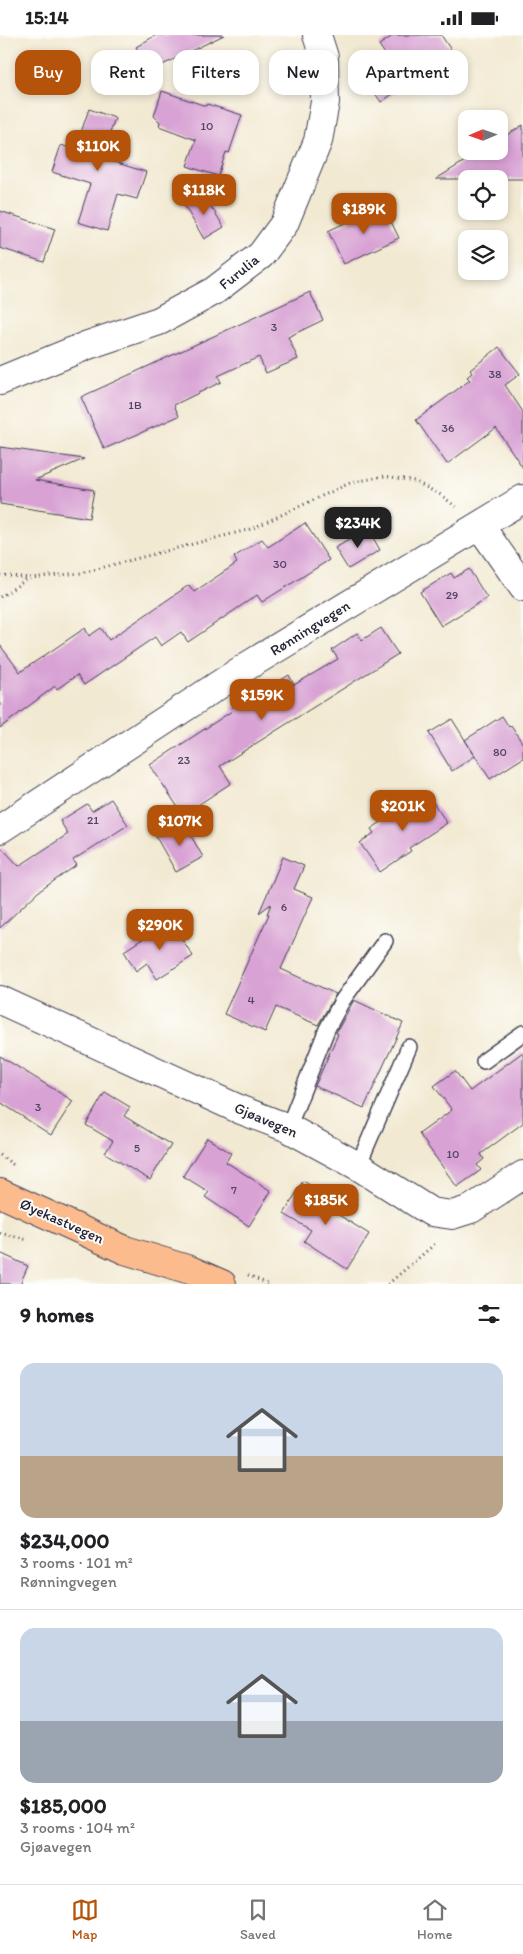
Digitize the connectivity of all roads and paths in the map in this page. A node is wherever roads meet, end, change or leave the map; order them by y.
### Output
1 (317, 35) edge
2 (0, 381) edge
3 (523, 499) edge
4 (480, 526) junction
5 (0, 575) edge
6 (30, 578) junction
7 (523, 587) edge
8 (0, 597) edge
9 (0, 829) edge
10 (385, 941) dead end
11 (0, 1000) edge
12 (523, 1033) edge
13 (409, 1047) dead end
14 (484, 1061) dead end
15 (288, 1128) junction
16 (358, 1167) junction
17 (523, 1175) edge
18 (0, 1193) edge
19 (452, 1215) junction
20 (125, 1250) junction
21 (180, 1284) edge
22 (222, 1284) edge
23 (388, 1284) edge

1 - 2 street, Furulia
3 - 4 street, Rønningvegen
4 - 6 path
4 - 7 street
4 - 9 street, Rønningvegen
5 - 6 path
6 - 8 path
10 - 15 lane
11 - 15 street, Gjøavegen
12 - 14 lane
13 - 16 lane
15 - 16 street, Gjøavegen
16 - 19 street, Gjøavegen
17 - 19 street
18 - 20 main road, Øyekastvegen
19 - 23 path
20 - 21 main road, Øyekastvegen
20 - 22 main road, Øyekastvegen

